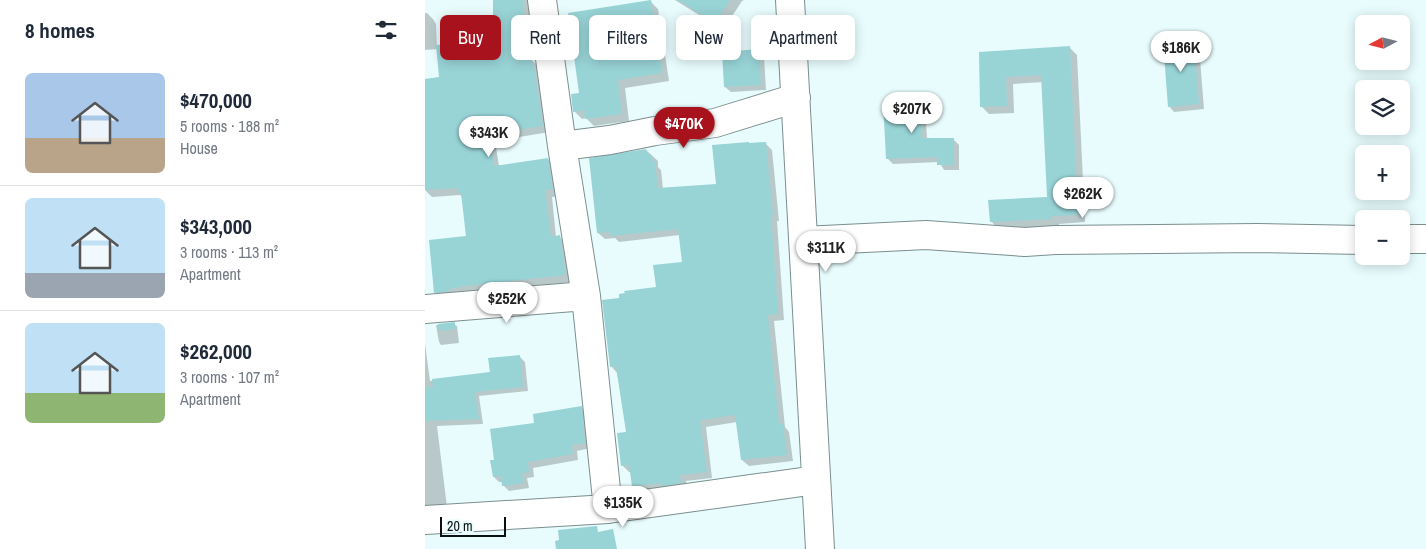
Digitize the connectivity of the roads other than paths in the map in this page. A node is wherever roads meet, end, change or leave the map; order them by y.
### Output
1 (542, 0) edge
2 (790, 0) edge
3 (796, 98) junction
4 (562, 146) junction
5 (1410, 239) edge
6 (1426, 239) edge
7 (1355, 240) edge
8 (803, 241) junction
9 (586, 296) junction
10 (425, 309) edge
11 (816, 480) junction
12 (608, 509) junction
13 (425, 520) edge
14 (820, 549) edge

1 - 4 street
2 - 3 street
3 - 4 street
3 - 8 street
4 - 9 street
5 - 6 street
7 - 8 street
8 - 11 street
9 - 10 street
9 - 12 street
11 - 12 street
11 - 14 street
12 - 13 street

